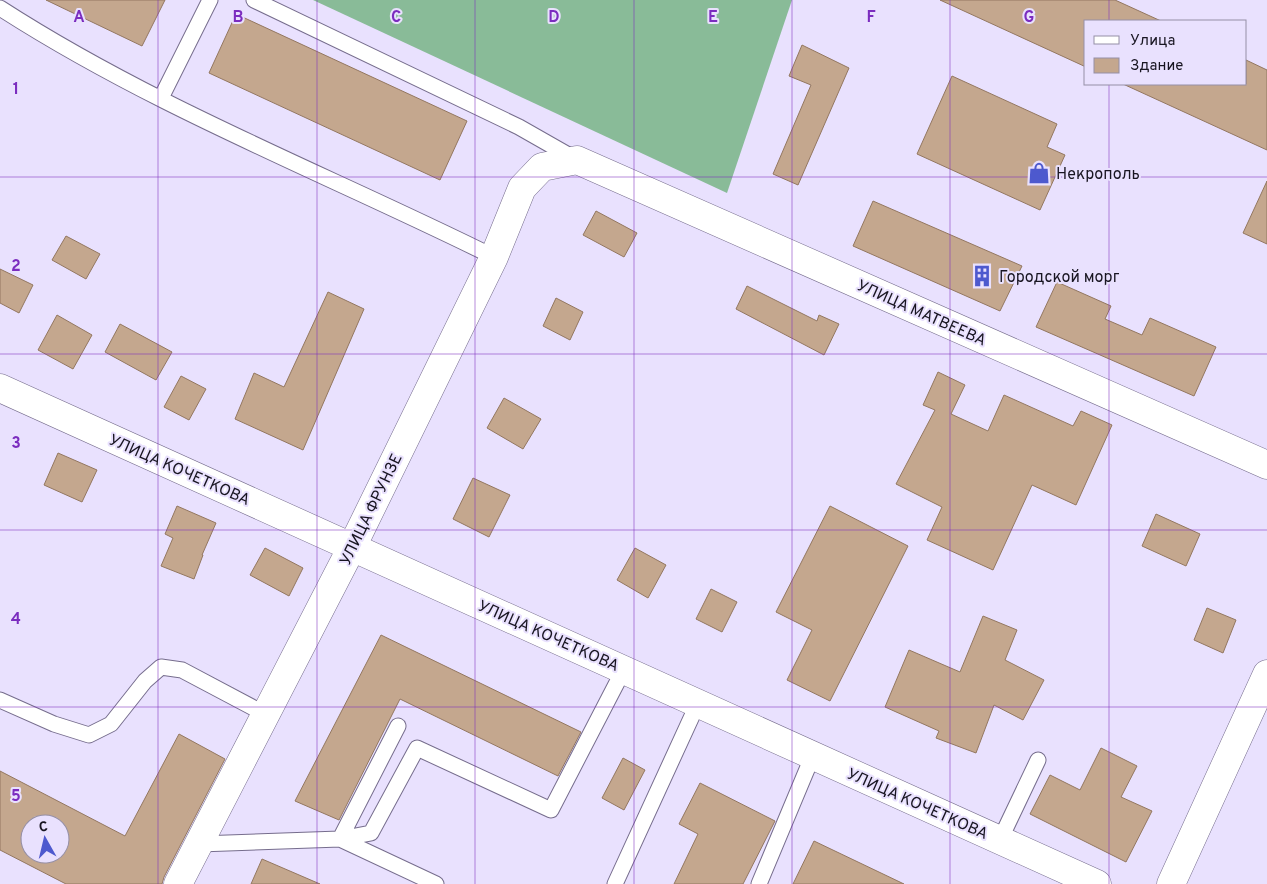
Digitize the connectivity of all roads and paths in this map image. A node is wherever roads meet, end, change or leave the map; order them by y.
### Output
1 (210, 0) edge
2 (254, 0) edge
3 (0, 8) edge
4 (161, 98) junction
5 (577, 160) junction
6 (494, 257) junction
7 (0, 388) edge
8 (1267, 465) edge
9 (352, 547) junction
10 (624, 669) junction
11 (1267, 674) edge
12 (0, 700) edge
13 (698, 703) junction
14 (265, 714) junction
15 (398, 726) dead end
16 (813, 755) junction
17 (1038, 760) dead end
18 (340, 839) junction
19 (1000, 840) junction
20 (199, 844) junction
21 (178, 884) edge
22 (436, 884) edge
23 (615, 884) edge
24 (759, 884) edge
25 (1097, 884) edge
26 (1171, 884) edge

1 - 4 lane
2 - 5 lane
3 - 4 lane
4 - 6 lane
5 - 6 street, УЛИЦА ФРУНЗЕ
5 - 8 street, УЛИЦА МАТВЕЕВА
6 - 9 street, УЛИЦА ФРУНЗЕ
7 - 9 street, УЛИЦА КОЧЕТКОВА
9 - 10 street, УЛИЦА КОЧЕТКОВА
9 - 14 street, УЛИЦА ФРУНЗЕ
10 - 13 street, УЛИЦА КОЧЕТКОВА
10 - 18 lane
11 - 26 street
12 - 14 lane
13 - 16 street, УЛИЦА КОЧЕТКОВА
13 - 23 lane
14 - 20 street, УЛИЦА ФРУНЗЕ
15 - 18 lane
16 - 19 street, УЛИЦА КОЧЕТКОВА
16 - 24 lane
17 - 19 lane
18 - 20 lane
18 - 22 lane
19 - 25 street, УЛИЦА КОЧЕТКОВА
20 - 21 street, УЛИЦА ФРУНЗЕ

